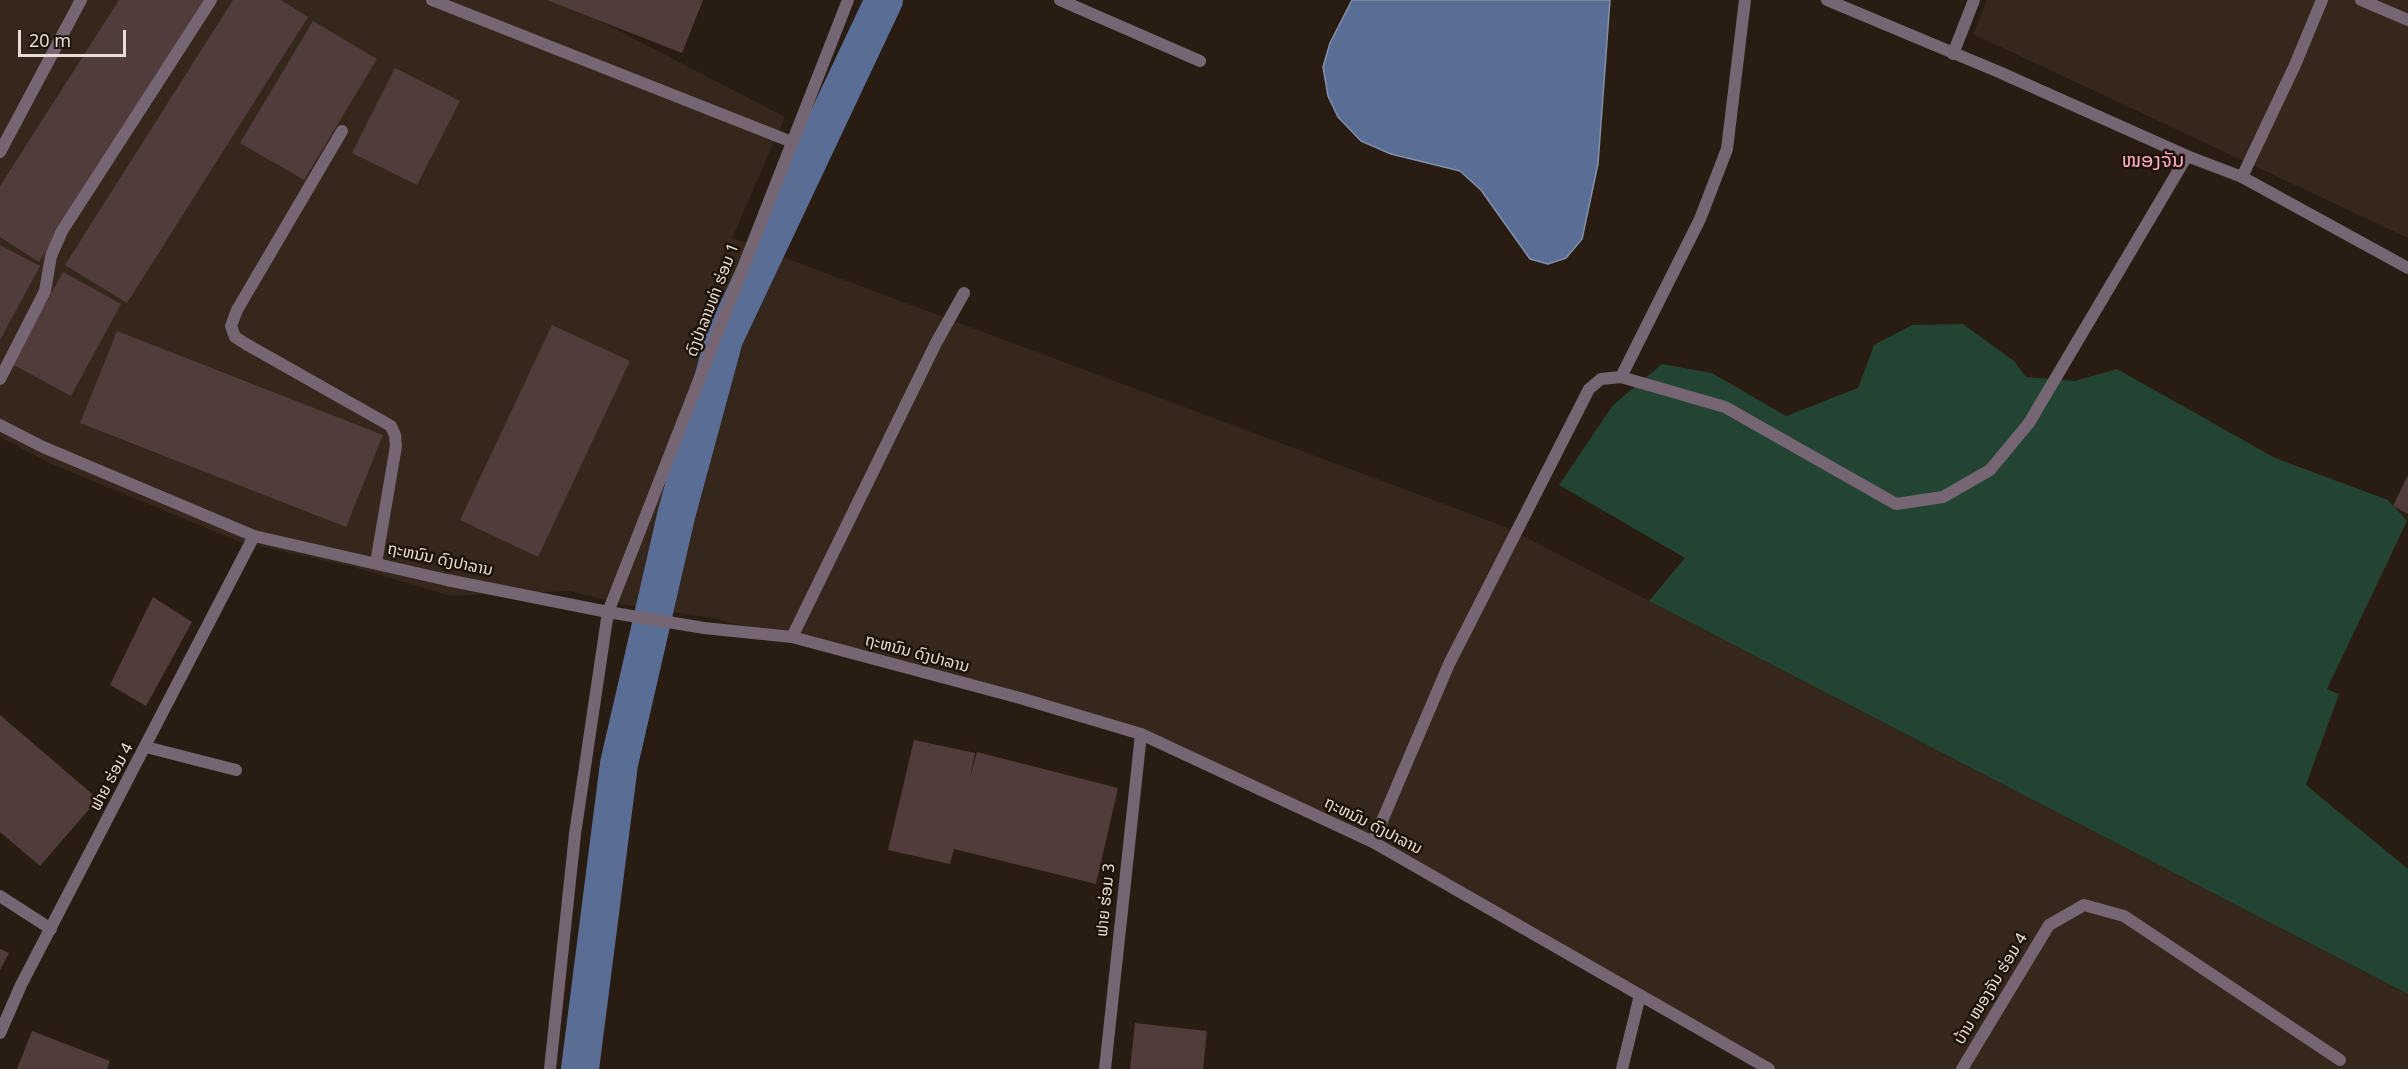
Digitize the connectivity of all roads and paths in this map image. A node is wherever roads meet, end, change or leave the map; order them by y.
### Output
1 (81, 0) edge
2 (211, 0) edge
3 (432, 0) edge
4 (848, 0) edge
5 (1060, 0) edge
6 (1745, 0) edge
7 (1827, 0) edge
8 (1974, 0) edge
9 (2322, 0) edge
10 (2361, 0) edge
11 (2408, 20) edge
12 (1953, 54) junction
13 (1200, 61) dead end
14 (342, 131) dead end
15 (792, 142) junction
16 (0, 152) edge
17 (2187, 156) junction
18 (2242, 177) junction
19 (2408, 268) edge
20 (964, 293) dead end
21 (1621, 377) junction
22 (0, 379) edge
23 (0, 425) edge
24 (254, 536) junction
25 (376, 563) junction
26 (608, 612) junction
27 (792, 637) junction
28 (1141, 734) junction
29 (146, 747) junction
30 (236, 770) dead end
31 (1373, 842) junction
32 (0, 896) edge
33 (51, 929) junction
34 (1640, 995) junction
35 (0, 1033) edge
36 (2340, 1060) dead end
37 (550, 1069) edge
38 (1105, 1069) edge
39 (1622, 1069) edge
40 (1769, 1069) edge
41 (1962, 1069) edge

1 - 16 street
2 - 22 street
3 - 15 street
4 - 15 street, ດົງປ່າລານທ່າ ຮ່ອມ 1
5 - 13 street
6 - 21 street
7 - 12 street
8 - 12 street
9 - 18 street
10 - 11 street
12 - 17 street
14 - 25 street
15 - 26 street, ດົງປ່າລານທ່າ ຮ່ອມ 1
17 - 18 street
17 - 21 street
18 - 19 street
20 - 27 street
21 - 31 street
23 - 24 street, ຖະຫນົນ ດົງປາລານ
24 - 25 street, ຖະຫນົນ ດົງປາລານ
24 - 29 street, ຟາຍ ຮ່ອມ 4
25 - 26 street, ຖະຫນົນ ດົງປາລານ
26 - 27 street, ຖະຫນົນ ດົງປາລານ
26 - 37 street, ດົງປ່າລານທ່າ ຮ່ອມ 1
27 - 28 street, ຖະຫນົນ ດົງປາລານ
28 - 31 street, ຖະຫນົນ ດົງປາລານ
28 - 38 street, ຟາຍ ຮ່ອມ 3
29 - 30 street
29 - 33 street, ຟາຍ ຮ່ອມ 4
31 - 34 street, ຖະຫນົນ ດົງປາລານ
32 - 33 street
33 - 35 street, ຟາຍ ຮ່ອມ 4
34 - 39 street
34 - 40 street, ຖະຫນົນ ດົງປາລານ
36 - 41 street, ບ້ານ ໜອງຈັນ ຮ່ອມ 4

